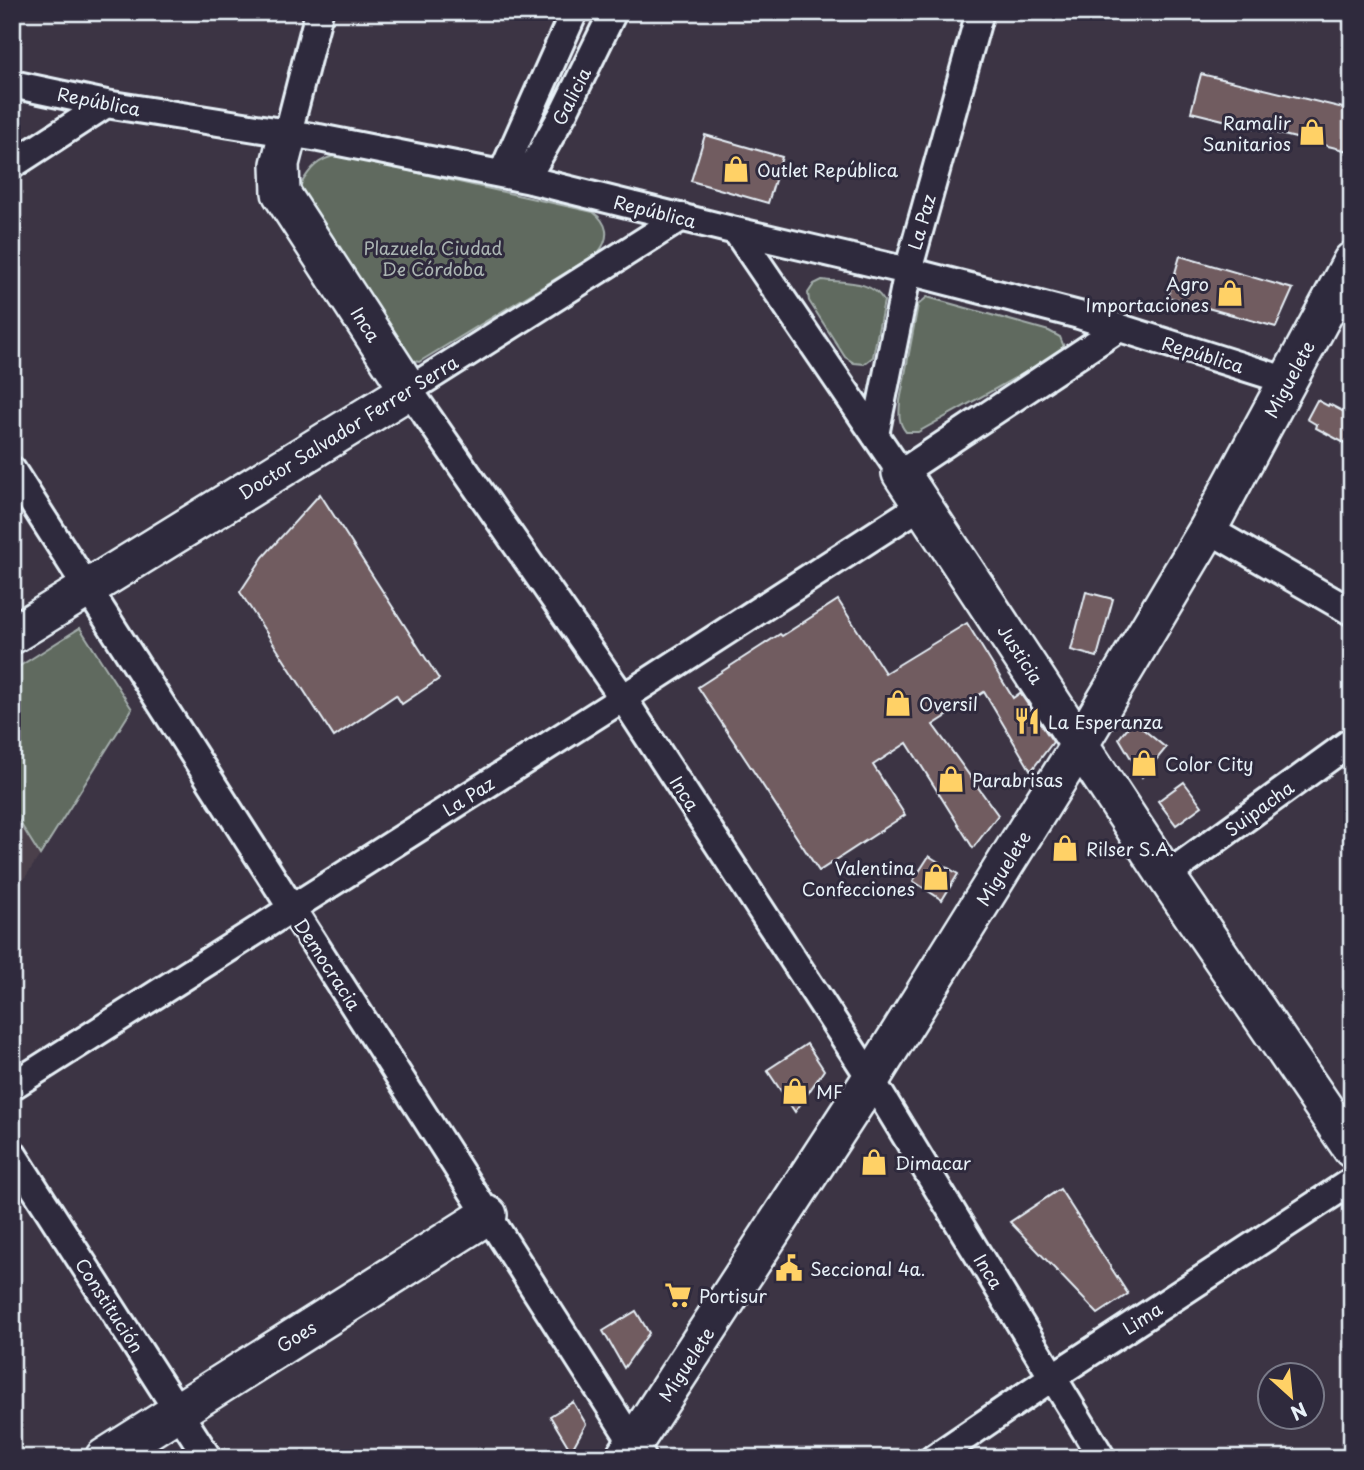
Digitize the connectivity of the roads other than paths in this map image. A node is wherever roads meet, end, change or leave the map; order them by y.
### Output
1 (319, 12) edge
2 (574, 12) edge
3 (613, 12) edge
4 (980, 12) edge
5 (12, 84) edge
6 (106, 104) junction
7 (288, 133) junction
8 (12, 165) edge
9 (514, 176) junction
10 (682, 217) junction
11 (736, 231) junction
12 (1352, 261) edge
13 (908, 271) junction
14 (1119, 328) junction
15 (1288, 380) junction
16 (409, 390) junction
17 (875, 435) junction
18 (12, 470) edge
19 (901, 473) junction
20 (923, 504) junction
21 (1208, 529) junction
22 (88, 589) junction
23 (1352, 611) edge
24 (12, 635) edge
25 (623, 698) junction
26 (1352, 741) edge
27 (1080, 744) junction
28 (1166, 876) junction
29 (292, 907) junction
30 (871, 1079) junction
31 (12, 1086) edge
32 (1352, 1149) edge
33 (12, 1153) edge
34 (1352, 1181) edge
35 (488, 1215) junction
36 (1054, 1376) junction
37 (178, 1410) junction
38 (634, 1453) edge
39 (104, 1458) edge
40 (208, 1458) edge
41 (934, 1458) edge
42 (1102, 1458) edge

1 - 7 street
2 - 9 street, Galicia
3 - 9 street, Galicia
4 - 13 street, La Paz
5 - 6 street, República
6 - 7 street, República
6 - 8 street
7 - 9 street, República
7 - 16 street, Inca
9 - 10 street, República
10 - 11 street, República
10 - 16 street, Doctor Salvador Ferrer Serra
11 - 13 street, República
11 - 17 street, Justicia
12 - 15 street, Miguelete
13 - 14 street, República
13 - 17 street, La Paz
14 - 15 street, República
14 - 19 street
15 - 21 street, Miguelete
16 - 22 street, Doctor Salvador Ferrer Serra
16 - 25 street, Inca
17 - 19 street, Justicia
18 - 22 street, Democracia
19 - 20 street, Justicia
20 - 25 street, La Paz
20 - 27 street, Justicia
21 - 23 street
21 - 27 street, Miguelete
22 - 24 street, Doctor Salvador Ferrer Serra
22 - 29 street, Democracia
25 - 29 street, La Paz
25 - 30 street, Inca
26 - 28 street, Suipacha
27 - 28 street, Justicia
27 - 30 street, Miguelete
28 - 32 street, Justicia
29 - 31 street, La Paz
29 - 35 street, Democracia
30 - 36 street, Inca
30 - 38 street, Miguelete
33 - 37 street, Constitución
34 - 36 street, Lima
35 - 37 street, Goes
35 - 38 street, Democracia
36 - 41 street, Lima
36 - 42 street, Inca
37 - 39 street, Goes
37 - 40 street, Constitución

